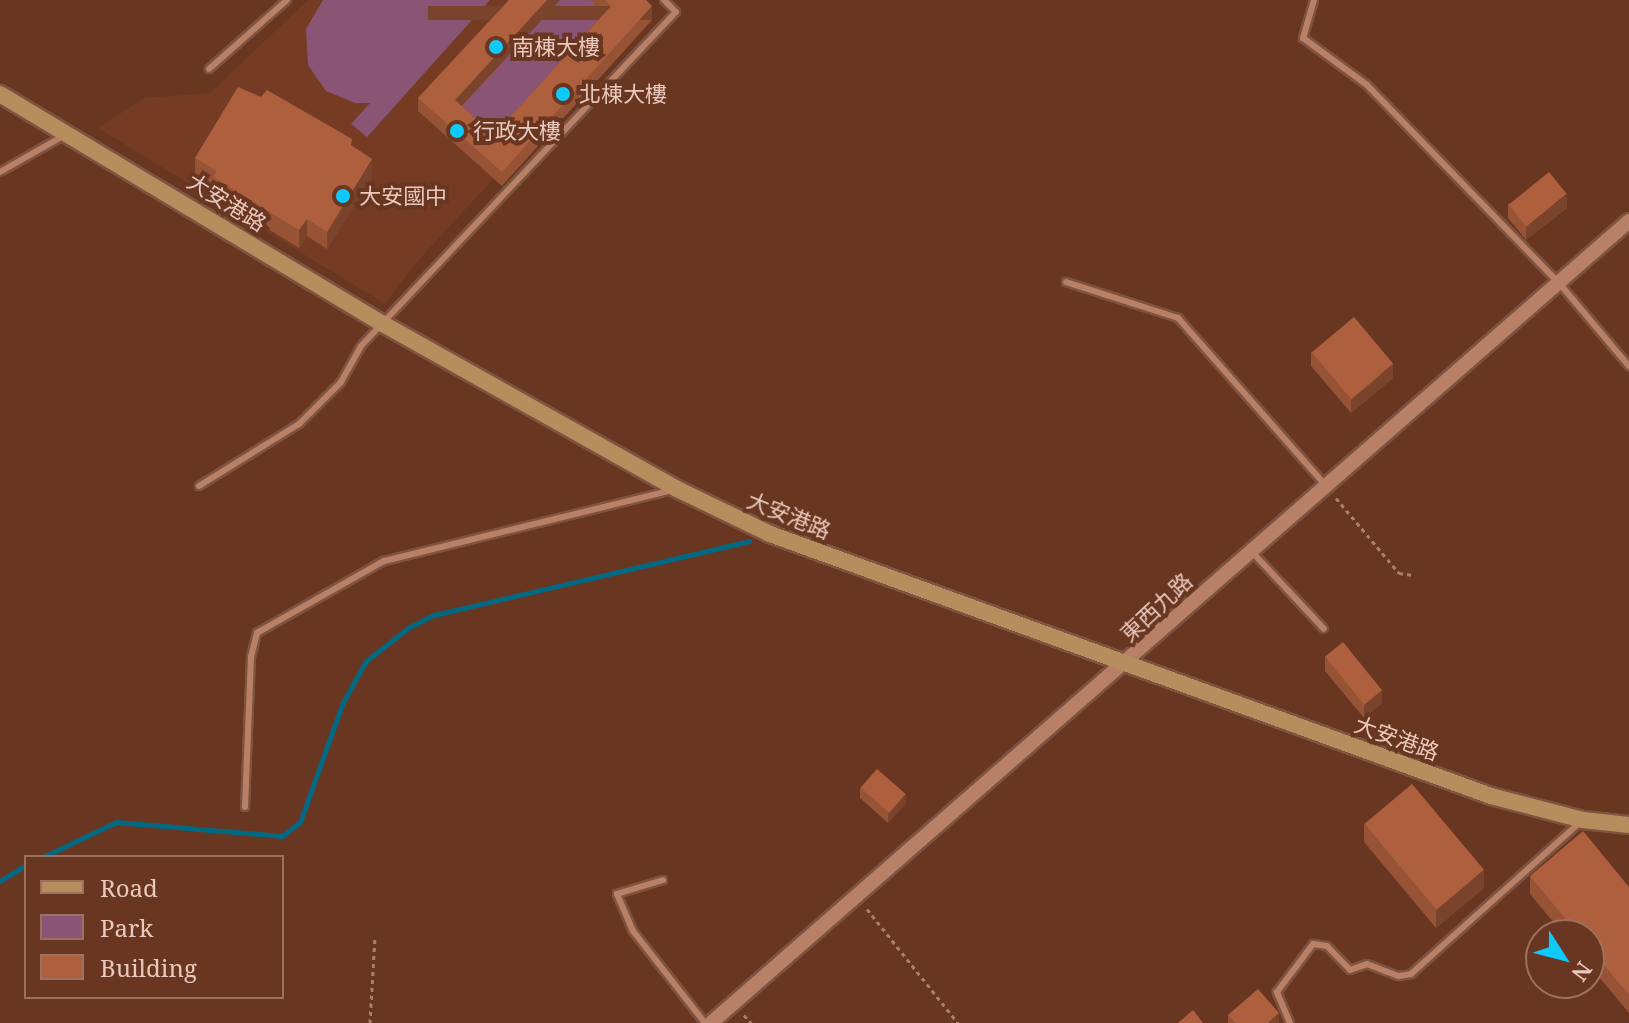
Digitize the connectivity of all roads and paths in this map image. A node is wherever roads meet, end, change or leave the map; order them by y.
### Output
1 (287, 0) edge
2 (664, 0) edge
3 (1314, 0) edge
4 (209, 69) dead end
5 (0, 94) edge
6 (70, 132) junction
7 (0, 172) edge
8 (1629, 221) edge
9 (1066, 282) dead end
10 (1559, 283) junction
11 (383, 324) junction
12 (1629, 366) edge
13 (1325, 485) junction
14 (199, 486) dead end
15 (677, 489) junction
16 (1252, 552) junction
17 (1413, 575) dead end
18 (1324, 629) dead end
19 (1129, 663) junction
20 (245, 807) dead end
21 (1583, 820) junction
22 (1629, 825) edge
23 (663, 880) dead end
24 (857, 897) junction
25 (375, 937) dead end
26 (370, 1023) edge
27 (705, 1023) edge
28 (711, 1023) edge
29 (958, 1023) edge
30 (1290, 1023) edge

1 - 4 lane
2 - 11 lane
3 - 10 lane
5 - 6 main road, 大安港路
6 - 7 lane
6 - 11 main road, 大安港路
8 - 10 street, 東西九路
9 - 13 lane
10 - 12 lane
10 - 13 street, 東西九路
11 - 14 lane
11 - 15 main road, 大安港路
13 - 16 street, 東西九路
13 - 17 path
15 - 19 main road, 大安港路
15 - 20 lane
16 - 18 lane
16 - 19 street, 東西九路
19 - 21 main road, 大安港路
19 - 24 street, 東西九路
21 - 22 main road, 大安港路
21 - 30 lane
23 - 27 lane
24 - 28 street, 東西九路
24 - 29 path
25 - 26 path

